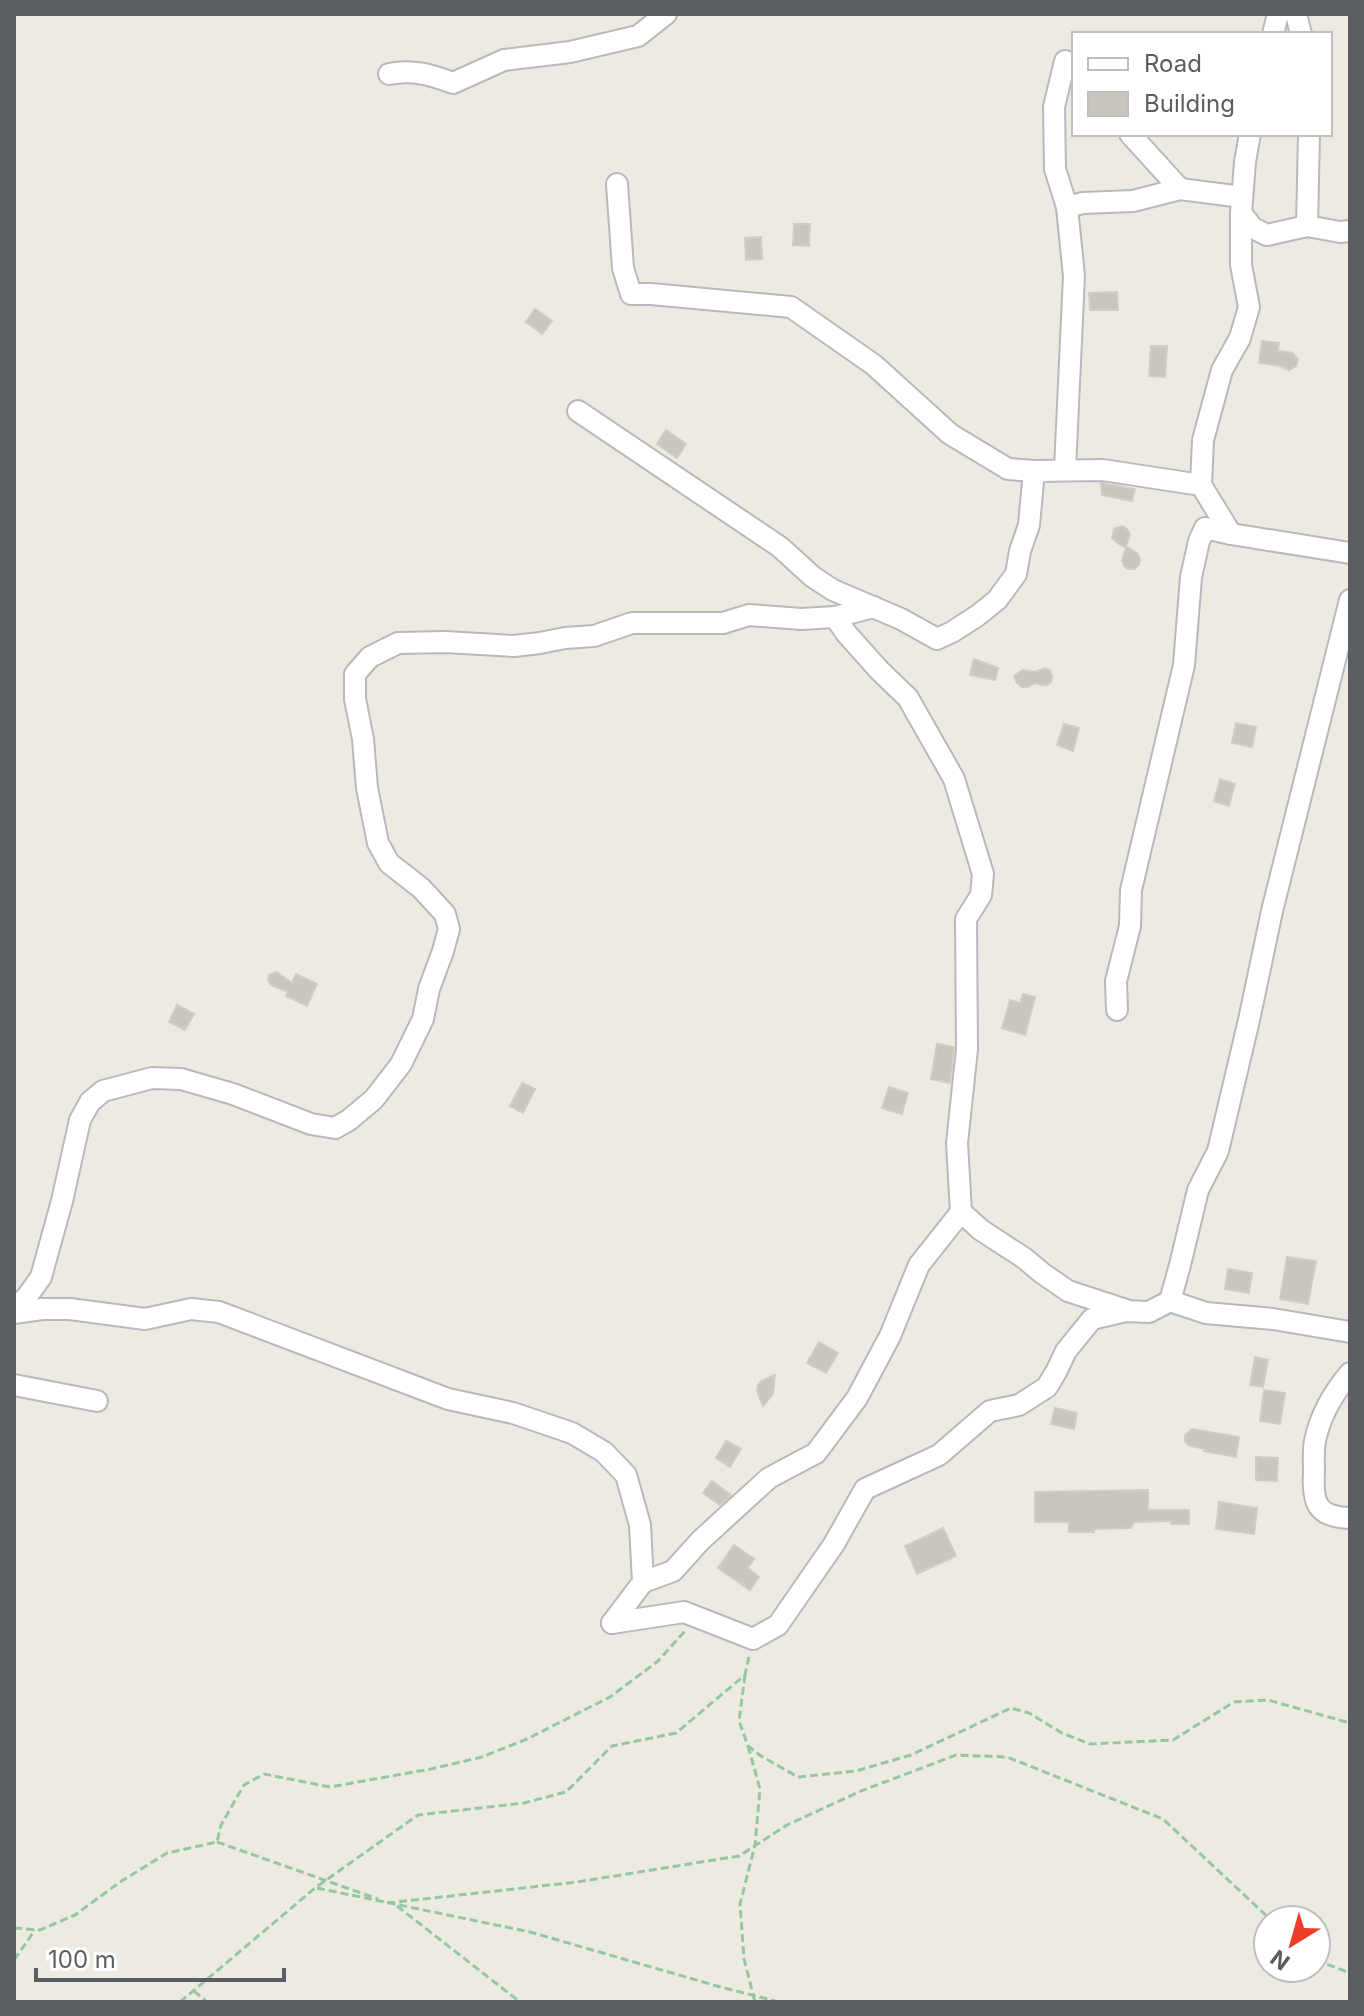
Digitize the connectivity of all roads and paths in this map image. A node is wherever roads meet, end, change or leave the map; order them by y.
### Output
1 (666, 14) edge
2 (1072, 69) edge
3 (389, 74) dead end
4 (1132, 136) edge
5 (1250, 136) edge
6 (1309, 136) edge
7 (617, 184) dead end
8 (1180, 189) junction
9 (1241, 205) junction
10 (1067, 207) junction
11 (1307, 226) junction
12 (1350, 231) edge
13 (578, 411) dead end
14 (1065, 469) junction
15 (1034, 471) junction
16 (1201, 485) junction
17 (1231, 534) junction
18 (1350, 553) edge
19 (1350, 600) edge
20 (874, 607) junction
21 (835, 617) junction
22 (1117, 1010) dead end
23 (961, 1212) junction
24 (1170, 1301) junction
25 (14, 1307) edge
26 (1130, 1311) junction
27 (14, 1313) edge
28 (1350, 1332) edge
29 (1350, 1373) edge
30 (14, 1385) edge
31 (97, 1401) dead end
32 (1350, 1518) edge
33 (643, 1582) junction
34 (698, 1616) junction
35 (753, 1639) junction
36 (745, 1675) junction
37 (1350, 1723) edge
38 (748, 1746) junction
39 (217, 1842) junction
40 (755, 1845) junction
41 (327, 1880) junction
42 (315, 1888) junction
43 (387, 1903) junction
44 (1254, 1904) edge
45 (14, 1928) edge
46 (35, 1930) junction
47 (14, 1960) edge
48 (193, 1990) junction
49 (753, 1995) junction
50 (180, 2002) edge
51 (207, 2002) edge
52 (520, 2002) edge
53 (755, 2002) edge
54 (779, 2002) edge

1 - 3 street
2 - 10 street
4 - 8 street
5 - 9 street
6 - 11 street
7 - 15 street
8 - 9 street
8 - 10 street
9 - 11 street
9 - 16 street
10 - 14 street
11 - 12 street
13 - 20 street
14 - 15 street
14 - 16 street
15 - 20 street
16 - 17 street
17 - 18 street
17 - 22 street
19 - 24 street
20 - 21 street
21 - 23 street
21 - 25 street
23 - 26 street
23 - 33 street
24 - 26 street
24 - 28 street
26 - 35 street
27 - 33 street
29 - 32 street
30 - 31 street
33 - 34 street
34 - 35 street
34 - 39 path
35 - 36 path
36 - 38 path
36 - 41 path
37 - 38 path
38 - 40 path
39 - 41 path
39 - 46 path
40 - 43 path
40 - 44 path
40 - 49 path
41 - 42 path
41 - 43 path
42 - 43 path
42 - 48 path
43 - 49 path
43 - 52 path
45 - 46 path
46 - 47 path
48 - 50 path
48 - 51 path
49 - 53 path
49 - 54 path

